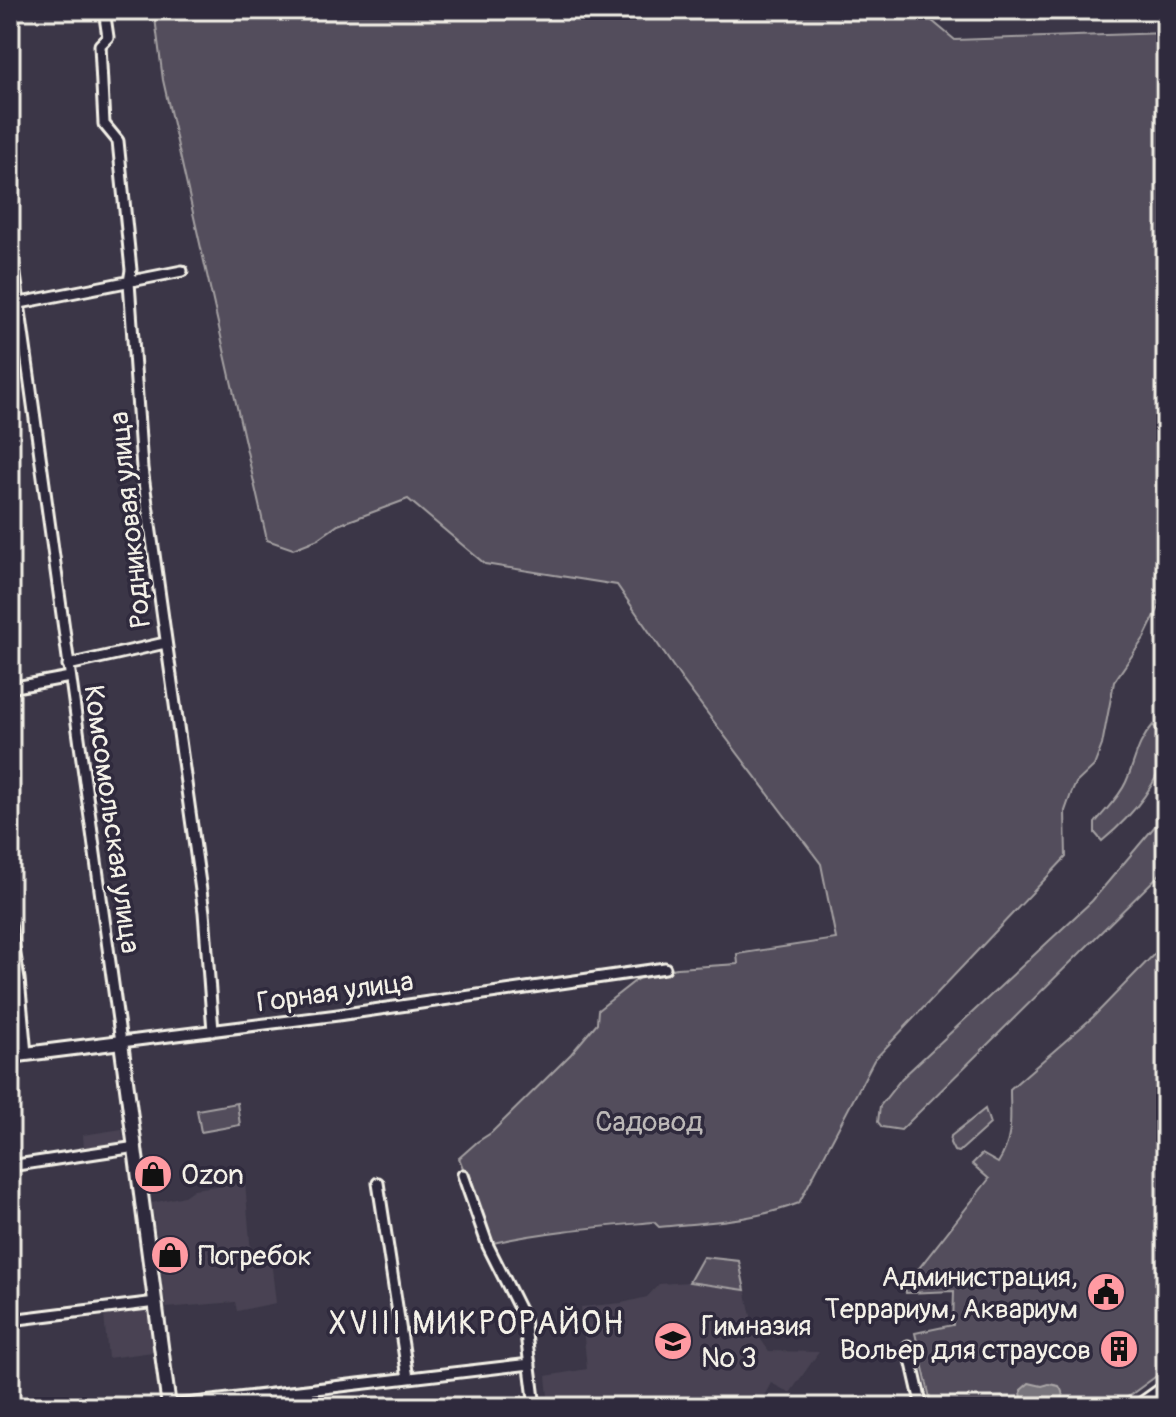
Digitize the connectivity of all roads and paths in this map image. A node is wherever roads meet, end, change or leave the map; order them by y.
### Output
1 (104, 10) edge
2 (10, 238) edge
3 (182, 271) dead end
4 (129, 282) junction
5 (15, 304) edge
6 (165, 643) junction
7 (68, 665) junction
8 (70, 677) junction
9 (10, 688) edge
10 (10, 924) edge
11 (665, 968) dead end
12 (213, 1031) junction
13 (121, 1042) junction
14 (26, 1054) junction
15 (10, 1056) edge
16 (136, 1147) junction
17 (10, 1166) edge
18 (463, 1175) dead end
19 (378, 1183) dead end
20 (156, 1302) junction
21 (10, 1320) edge
22 (908, 1346) dead end
23 (530, 1364) junction
24 (408, 1378) junction
25 (1166, 1387) edge
26 (169, 1406) edge
27 (161, 1407) edge
28 (535, 1407) edge
29 (922, 1407) edge
30 (1138, 1407) edge

1 - 4 street, Родниковая улица
2 - 5 street, Комсомольская улица
3 - 4 street
4 - 5 street
4 - 6 street, Родниковая улица
5 - 7 street, Комсомольская улица
6 - 7 street
6 - 12 street, Родниковая улица
7 - 8 street, Комсомольская улица
8 - 9 street
8 - 13 street, Комсомольская улица
10 - 14 street
11 - 12 street, Горная улица
12 - 13 street, Горная улица
13 - 14 street, Горная улица
13 - 16 street, Комсомольская улица
14 - 15 street, Горная улица
16 - 17 street
16 - 20 street, Комсомольская улица
18 - 23 street
19 - 24 street
20 - 21 street
20 - 26 street, Комсомольская улица
22 - 29 street
23 - 24 street
23 - 28 street
24 - 26 street
25 - 30 street
26 - 27 street

